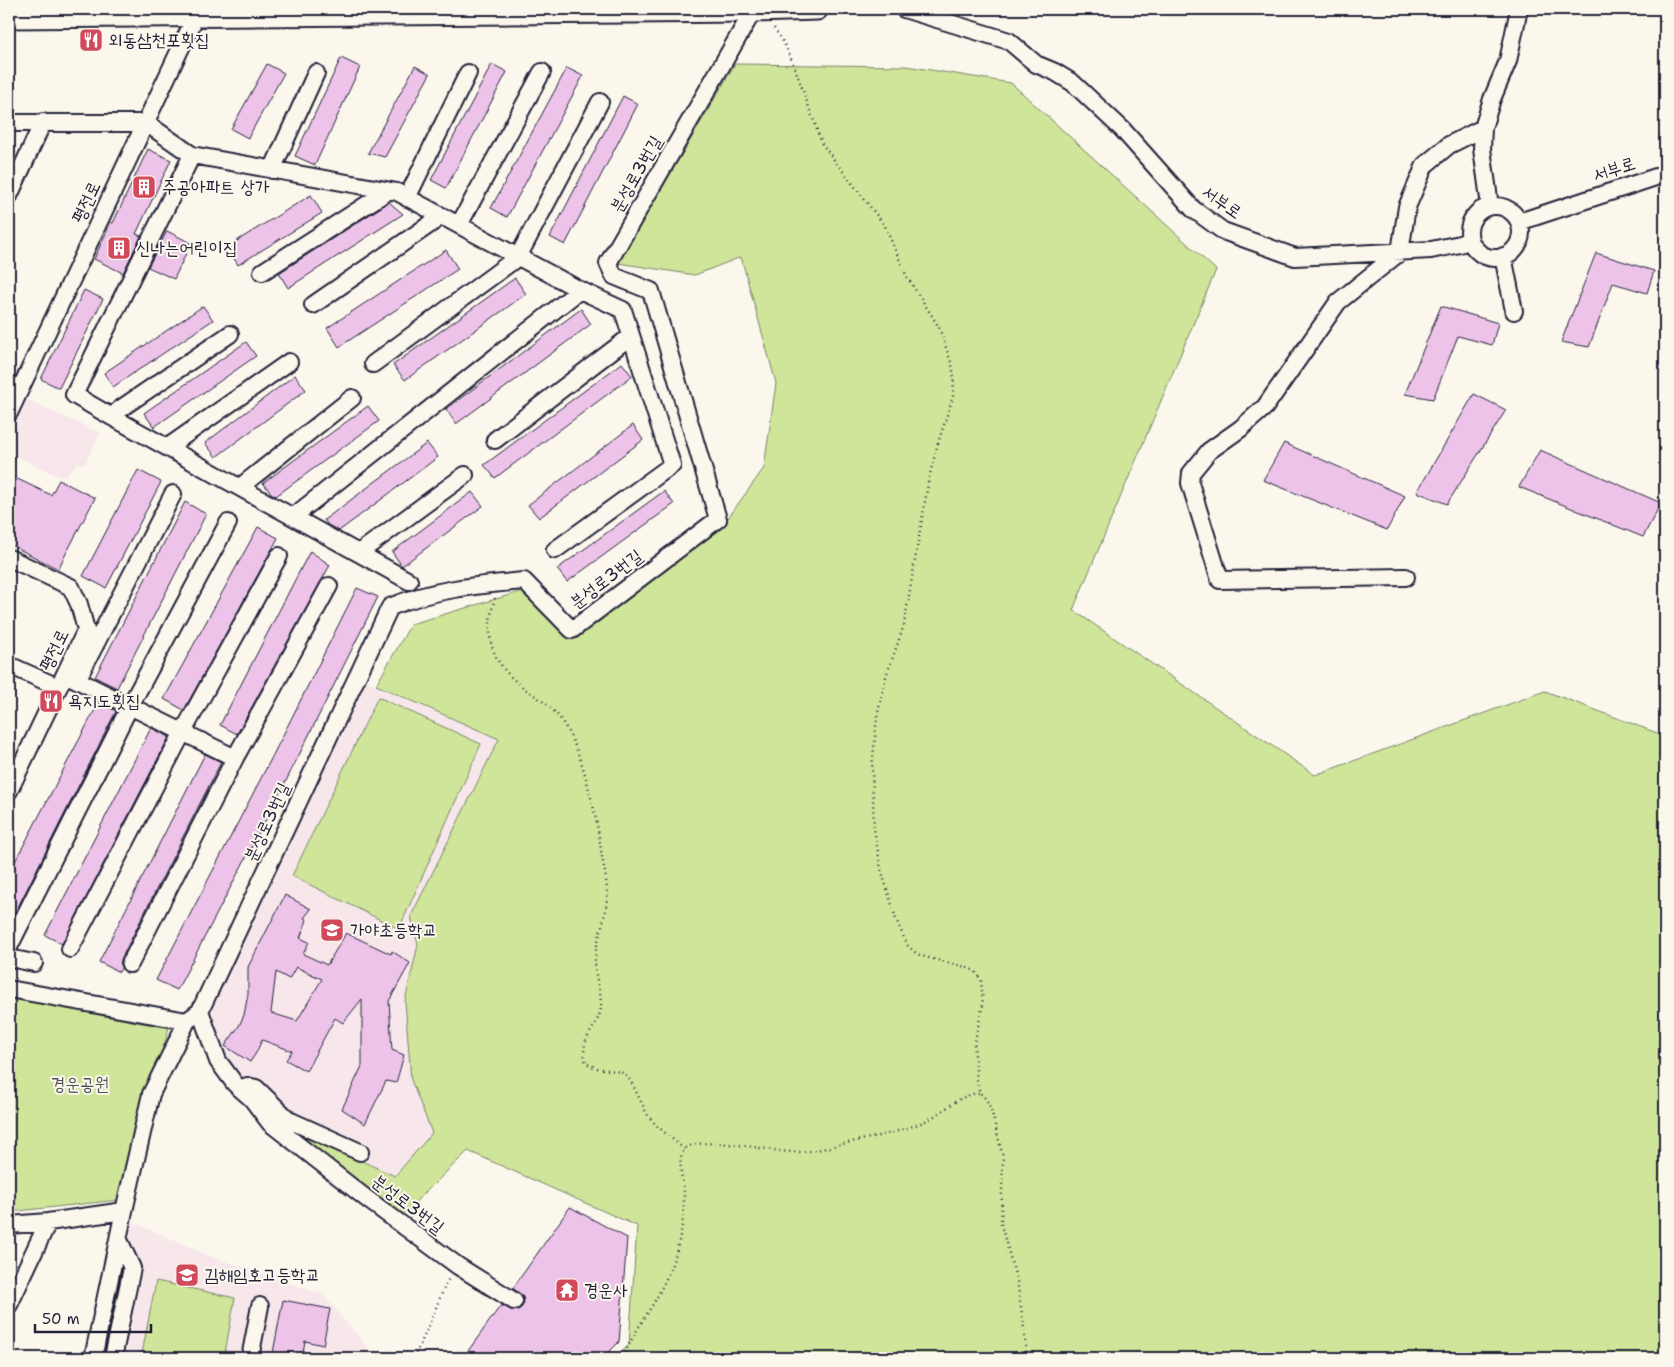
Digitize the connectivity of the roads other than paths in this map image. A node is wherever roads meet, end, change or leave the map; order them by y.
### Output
1 (816, 9) edge
2 (904, 9) edge
3 (1519, 9) edge
4 (757, 11) junction
5 (198, 12) edge
6 (9, 17) edge
7 (542, 72) dead end
8 (316, 73) dead end
9 (468, 73) dead end
10 (600, 102) dead end
11 (43, 122) junction
12 (9, 123) edge
13 (146, 123) junction
14 (1483, 128) junction
15 (192, 155) junction
16 (272, 170) junction
17 (1665, 174) edge
18 (388, 191) junction
19 (9, 196) edge
20 (407, 198) junction
21 (1490, 206) junction
22 (442, 216) junction
23 (1519, 222) junction
24 (459, 225) junction
25 (1470, 240) junction
26 (1400, 252) junction
27 (1503, 256) junction
28 (518, 257) junction
29 (262, 272) dead end
30 (580, 290) junction
31 (313, 306) dead end
32 (1514, 311) dead end
33 (230, 334) dead end
34 (631, 336) junction
35 (289, 362) dead end
36 (373, 364) dead end
37 (352, 398) dead end
38 (9, 413) edge
39 (112, 417) junction
40 (495, 440) dead end
41 (168, 448) junction
42 (465, 475) dead end
43 (240, 487) junction
44 (173, 494) dead end
45 (294, 516) junction
46 (228, 523) dead end
47 (555, 550) dead end
48 (360, 552) junction
49 (279, 556) dead end
50 (9, 558) edge
51 (1406, 577) dead end
52 (409, 581) dead end
53 (330, 586) dead end
54 (9, 665) edge
55 (67, 680) junction
56 (130, 706) junction
57 (183, 732) junction
58 (235, 758) junction
59 (9, 791) edge
60 (9, 947) edge
61 (70, 949) dead end
62 (9, 958) edge
63 (34, 963) dead end
64 (130, 964) dead end
65 (9, 989) edge
66 (200, 1011) junction
67 (187, 1022) junction
68 (235, 1084) junction
69 (360, 1152) dead end
70 (124, 1211) junction
71 (48, 1222) junction
72 (9, 1225) edge
73 (119, 1240) junction
74 (514, 1301) dead end
75 (9, 1305) edge
76 (260, 1306) dead end
77 (93, 1358) edge
78 (113, 1358) edge
79 (250, 1358) edge

1 - 4 main road
2 - 26 street, 서부로
3 - 14 street
4 - 5 main road
4 - 66 street, 분성로3번길
5 - 6 main road
5 - 13 street, 평전로
7 - 24 street
8 - 16 street
9 - 20 street
10 - 28 street
11 - 12 street
11 - 13 street
11 - 19 street
13 - 15 street
13 - 38 street, 평전로
14 - 21 street
14 - 26 street
15 - 16 street
15 - 39 street
16 - 18 street
17 - 23 street, 서부로
18 - 20 street
18 - 29 street
20 - 22 street
21 - 23 street
21 - 25 street
22 - 24 street
22 - 31 street
23 - 27 street
24 - 28 street
25 - 26 street, 서부로
25 - 27 street
26 - 51 street
27 - 32 street
28 - 30 street
28 - 36 street
30 - 34 street
30 - 45 street
33 - 39 street
34 - 40 street
34 - 47 street
35 - 41 street
37 - 43 street
39 - 41 street
41 - 43 street
42 - 48 street
43 - 45 street
44 - 55 street
45 - 48 street
46 - 56 street
48 - 52 street
49 - 57 street
50 - 55 street, 평전로
53 - 58 street
54 - 55 street
55 - 56 street
55 - 59 street, 평전로
56 - 57 street
56 - 60 street
57 - 58 street
57 - 61 street
58 - 64 street
62 - 63 street
65 - 67 street
66 - 67 street, 분성로3번길
66 - 68 street, 분성로3번길
67 - 70 street, 분성로3번길
68 - 69 street
68 - 74 street, 분성로3번길
70 - 71 street
70 - 73 street, 분성로3번길
71 - 72 street
71 - 75 street
73 - 77 street, 분성로3번길
73 - 78 street
76 - 79 street

